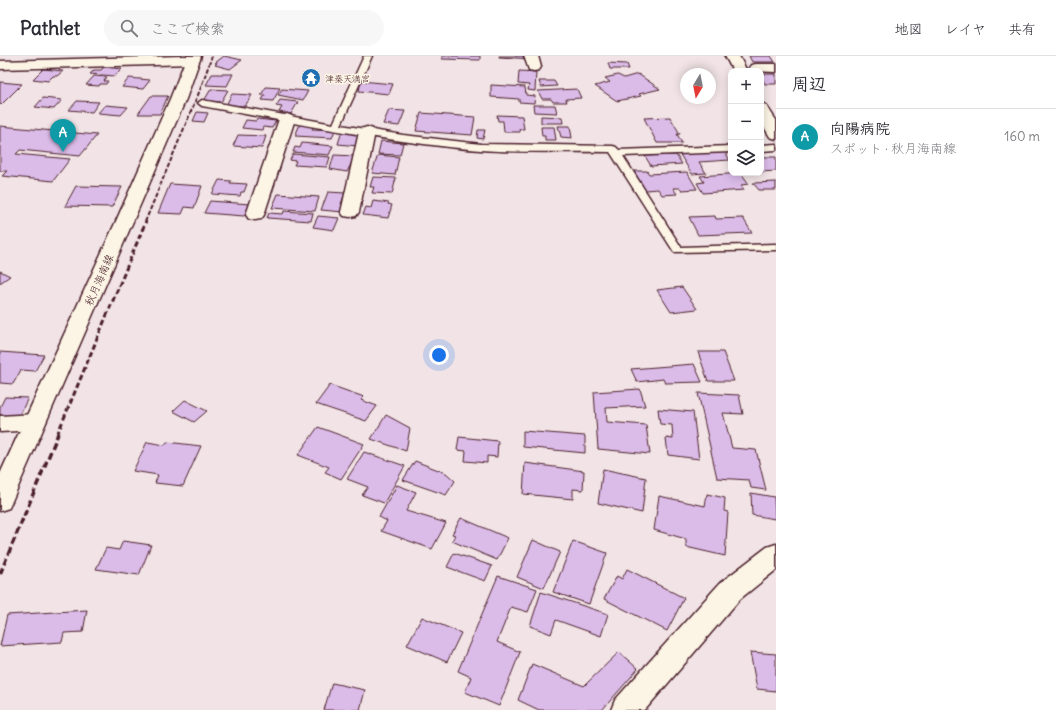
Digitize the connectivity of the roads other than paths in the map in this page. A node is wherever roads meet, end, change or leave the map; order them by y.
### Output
1 (368, 56) edge
2 (732, 56) edge
3 (194, 58) edge
4 (0, 65) edge
5 (738, 68) edge
6 (764, 68) edge
7 (776, 68) edge
8 (202, 103) dead end
9 (764, 113) edge
10 (287, 119) junction
11 (336, 127) junction
12 (367, 132) junction
13 (776, 134) edge
14 (776, 147) edge
15 (764, 148) edge
16 (728, 149) edge
17 (616, 153) junction
18 (350, 212) dead end
19 (254, 215) dead end
20 (776, 247) edge
21 (35, 422) junction
22 (0, 424) edge
23 (0, 501) edge
24 (776, 555) edge
25 (626, 710) edge

1 - 11 lane
2 - 5 street
3 - 4 street
3 - 21 street, 秋月海南線
6 - 7 street
8 - 10 lane
9 - 13 street
10 - 11 lane
10 - 19 street
11 - 12 lane
12 - 17 lane
12 - 18 street
14 - 15 lane
16 - 17 lane
17 - 20 lane
21 - 22 street
21 - 23 street, 秋月海南線
24 - 25 street

